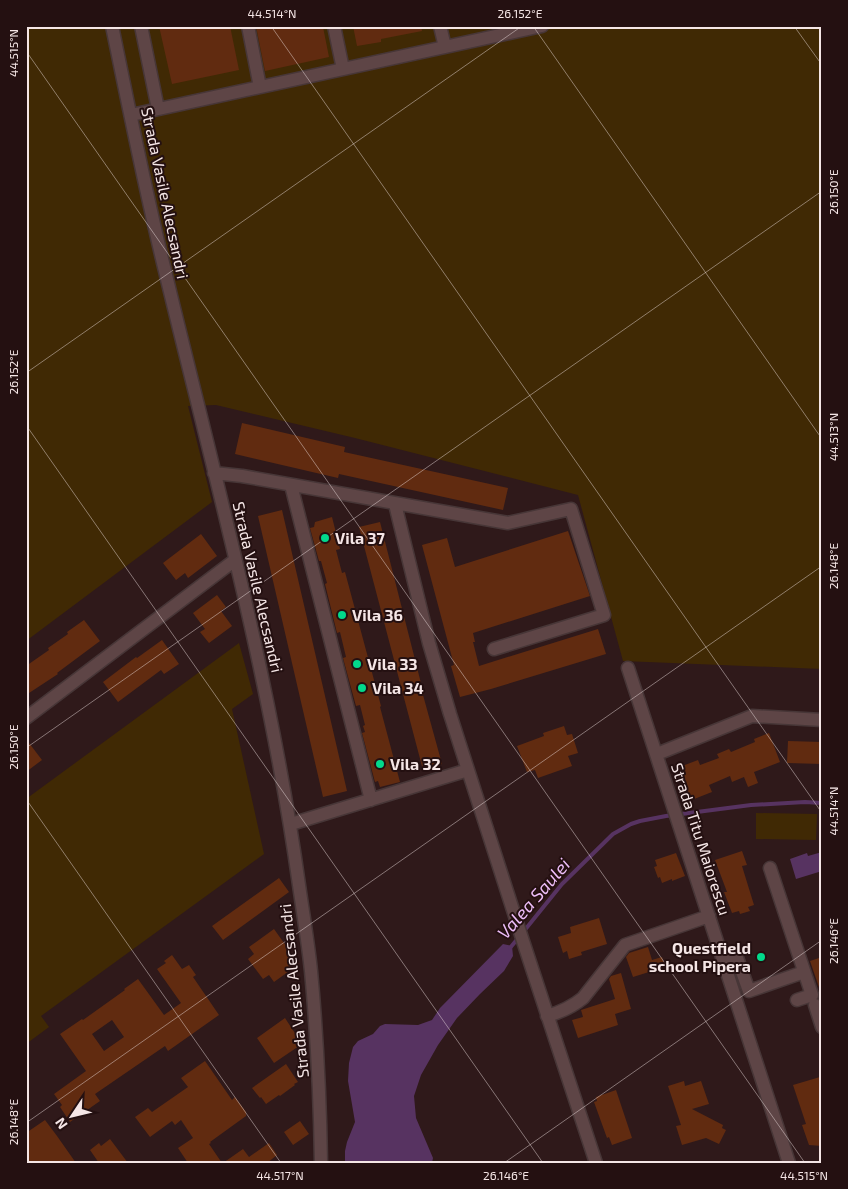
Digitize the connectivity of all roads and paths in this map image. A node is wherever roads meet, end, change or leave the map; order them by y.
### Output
1 (112, 26) edge
2 (140, 26) edge
3 (248, 26) edge
4 (334, 26) edge
5 (440, 26) edge
6 (542, 26) edge
7 (445, 47) junction
8 (343, 69) junction
9 (260, 87) junction
10 (158, 109) junction
11 (131, 115) junction
12 (214, 473) junction
13 (292, 485) junction
14 (395, 504) junction
15 (235, 560) junction
16 (494, 649) dead end
17 (628, 668) dead end
18 (26, 718) edge
19 (822, 720) edge
20 (657, 754) junction
21 (468, 770) junction
22 (371, 800) junction
23 (291, 824) junction
24 (770, 868) dead end
25 (709, 916) junction
26 (723, 959) junction
27 (804, 972) junction
28 (797, 1000) dead end
29 (814, 1005) dead end
30 (548, 1016) junction
31 (822, 1027) edge
32 (321, 1163) edge
33 (596, 1163) edge
34 (789, 1163) edge

1 - 11 street, Strada Vasile Alecsandri
2 - 10 street
3 - 9 street
4 - 8 street
5 - 7 street
6 - 7 street
7 - 8 street
8 - 9 street
9 - 10 street
10 - 11 street
11 - 12 street, Strada Vasile Alecsandri
12 - 13 street
12 - 15 street, Strada Vasile Alecsandri
13 - 14 street
13 - 22 street
14 - 16 street
14 - 21 street
15 - 18 street
15 - 23 street, Strada Vasile Alecsandri
17 - 20 street, Strada Titu Maiorescu
19 - 20 street
20 - 25 street, Strada Titu Maiorescu
21 - 22 street
21 - 30 street
22 - 23 street
23 - 32 street, Strada Vasile Alecsandri
24 - 27 street
25 - 26 street, Strada Titu Maiorescu
25 - 30 street
26 - 27 street
26 - 34 street, Strada Titu Maiorescu
27 - 28 street
29 - 31 street
30 - 33 street

